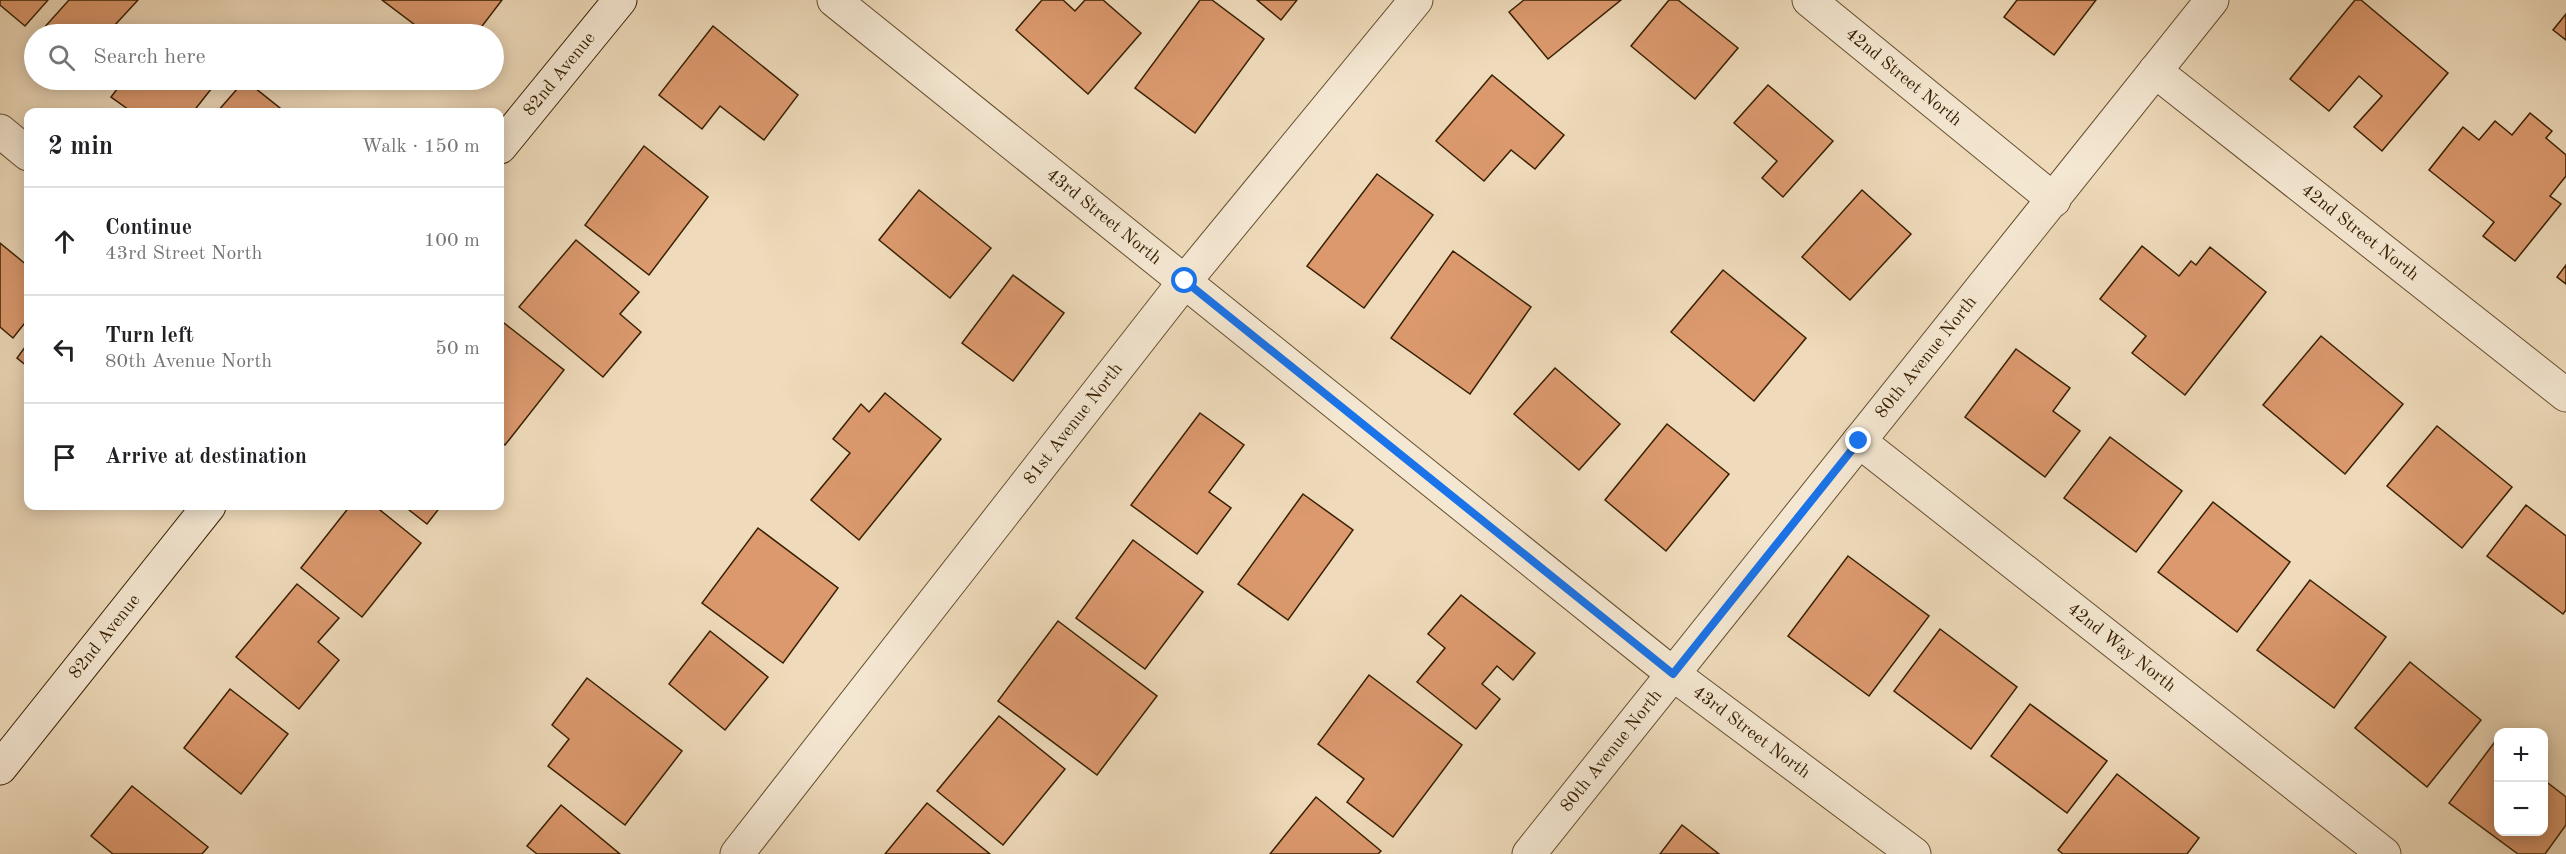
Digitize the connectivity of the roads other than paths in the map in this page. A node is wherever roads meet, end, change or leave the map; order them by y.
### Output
1 (620, 0) edge
2 (834, 0) edge
3 (1416, 0) edge
4 (1809, 0) edge
5 (2212, 0) edge
6 (2155, 71) junction
7 (0, 131) edge
8 (504, 142) edge
9 (24, 151) edge
10 (2054, 200) junction
11 (1185, 281) junction
12 (2566, 395) edge
13 (1859, 441) junction
14 (206, 510) edge
15 (1673, 674) junction
16 (0, 768) edge
17 (737, 854) edge
18 (1529, 854) edge
19 (1914, 854) edge
20 (2384, 854) edge

1 - 8 street, 82nd Avenue
2 - 11 street, 43rd Street North
3 - 11 street, 81st Avenue North
4 - 10 street, 42nd Street North
5 - 6 street, 80th Avenue North
6 - 10 street, 80th Avenue North
6 - 12 street, 42nd Street North
7 - 9 street
10 - 13 street, 80th Avenue North
11 - 15 street, 43rd Street North
11 - 17 street, 81st Avenue North
13 - 15 street, 80th Avenue North
13 - 20 street, 42nd Way North
14 - 16 street, 82nd Avenue
15 - 18 street, 80th Avenue North
15 - 19 street, 43rd Street North

